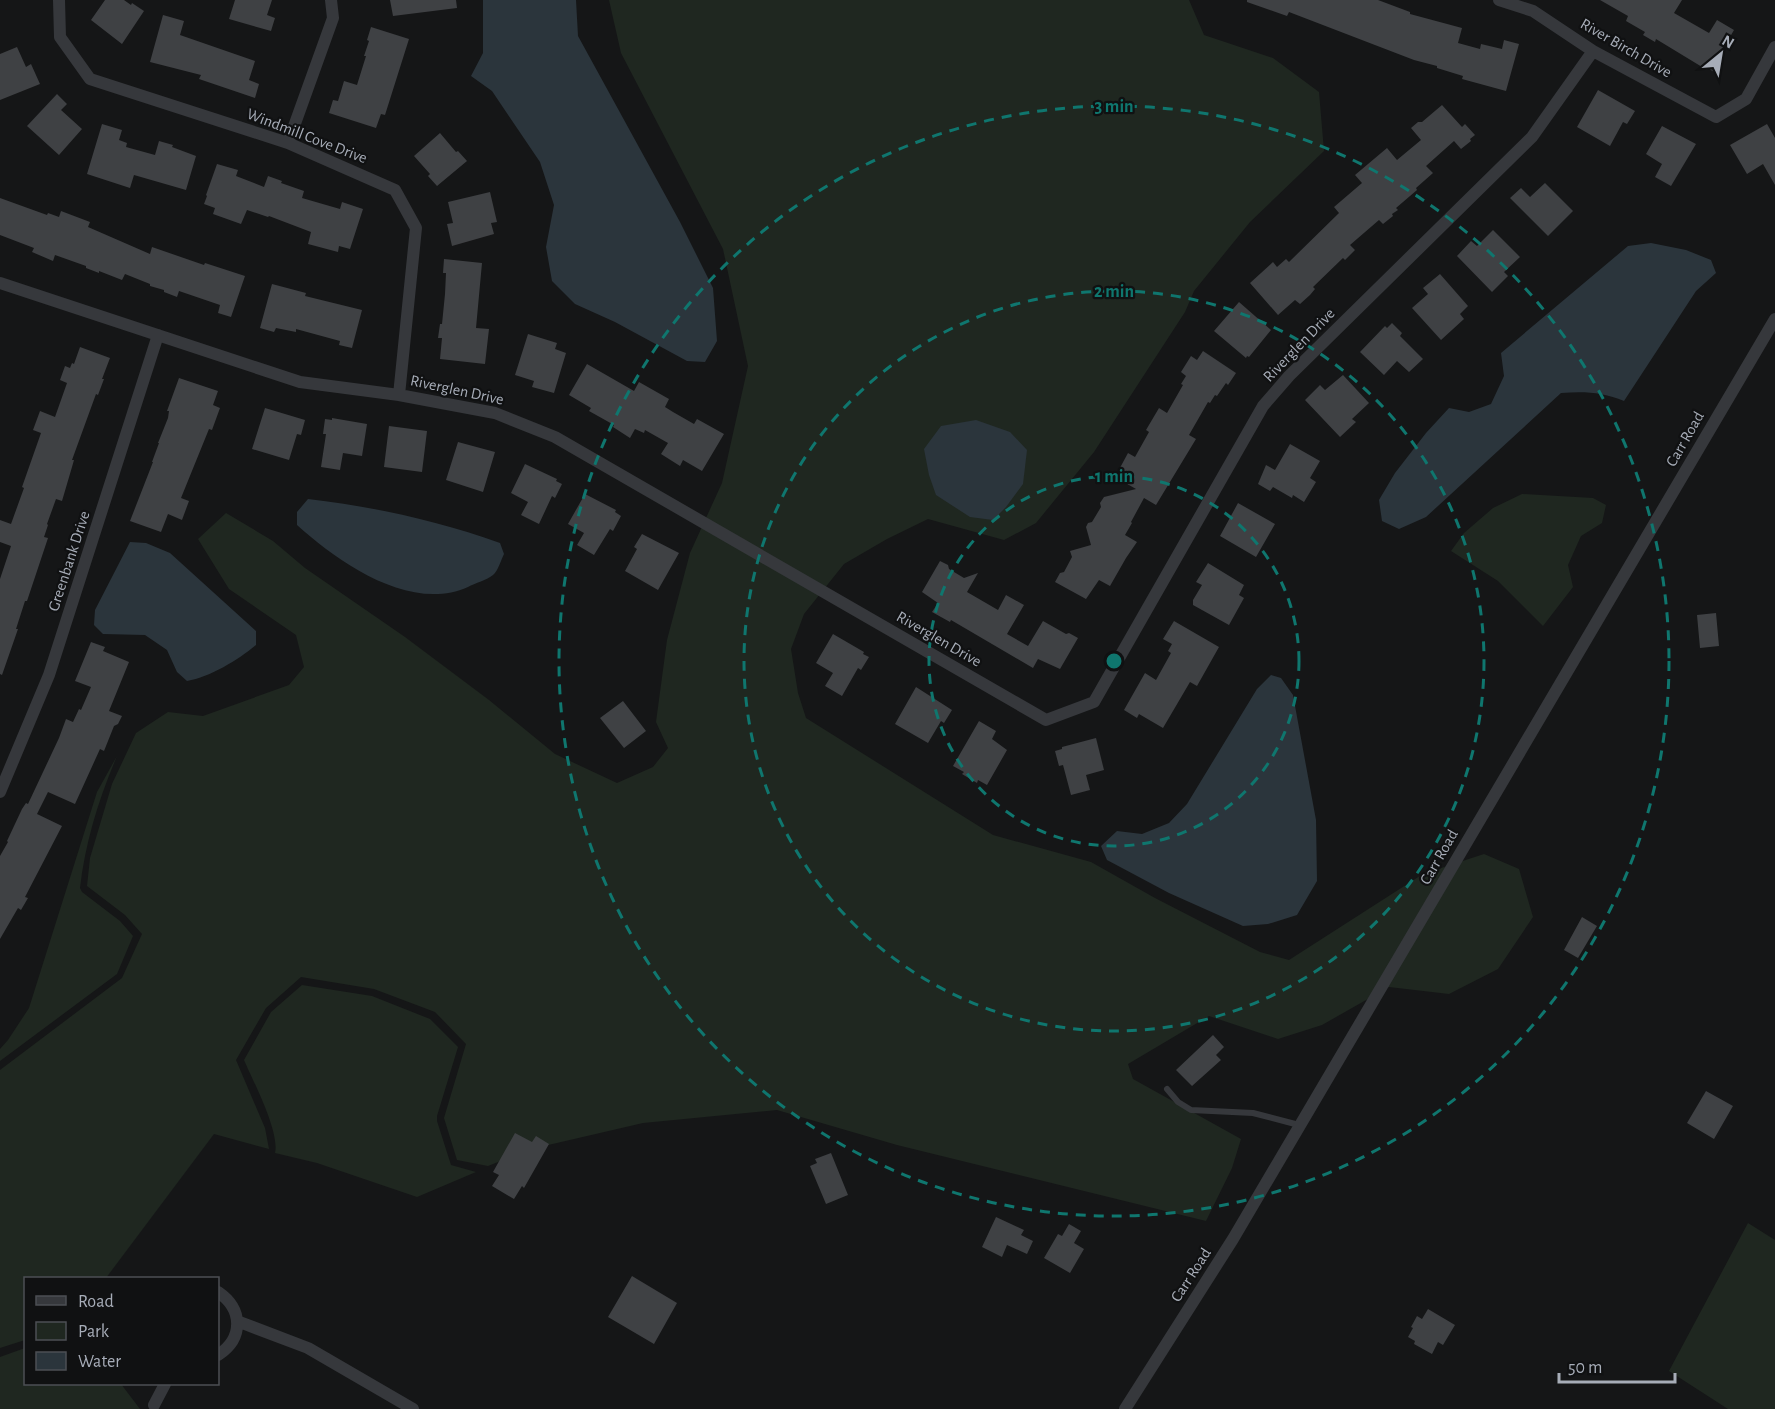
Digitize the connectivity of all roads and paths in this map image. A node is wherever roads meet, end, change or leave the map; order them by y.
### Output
1 (60, 0) edge
2 (332, 0) edge
3 (1499, 0) edge
4 (1775, 47) edge
5 (1593, 51) junction
6 (288, 143) junction
7 (0, 283) edge
8 (1775, 319) edge
9 (158, 335) junction
10 (399, 395) junction
11 (0, 792) edge
12 (1167, 1089) dead end
13 (1300, 1125) junction
14 (219, 1293) edge
15 (237, 1321) junction
16 (219, 1354) edge
17 (164, 1385) edge
18 (154, 1405) dead end
19 (413, 1409) edge
20 (1125, 1409) edge

1 - 6 street, Windmill Cove Drive
2 - 6 street
3 - 5 street, River Birch Drive
4 - 5 street, River Birch Drive
5 - 10 street, Riverglen Drive
6 - 10 street, Windmill Cove Drive
7 - 9 street, Riverglen Drive
8 - 13 street, Carr Road
9 - 10 street, Riverglen Drive
9 - 11 street, Greenbank Drive
12 - 13 lane
13 - 20 street, Carr Road
14 - 15 street
15 - 16 street
15 - 19 street
17 - 18 street

